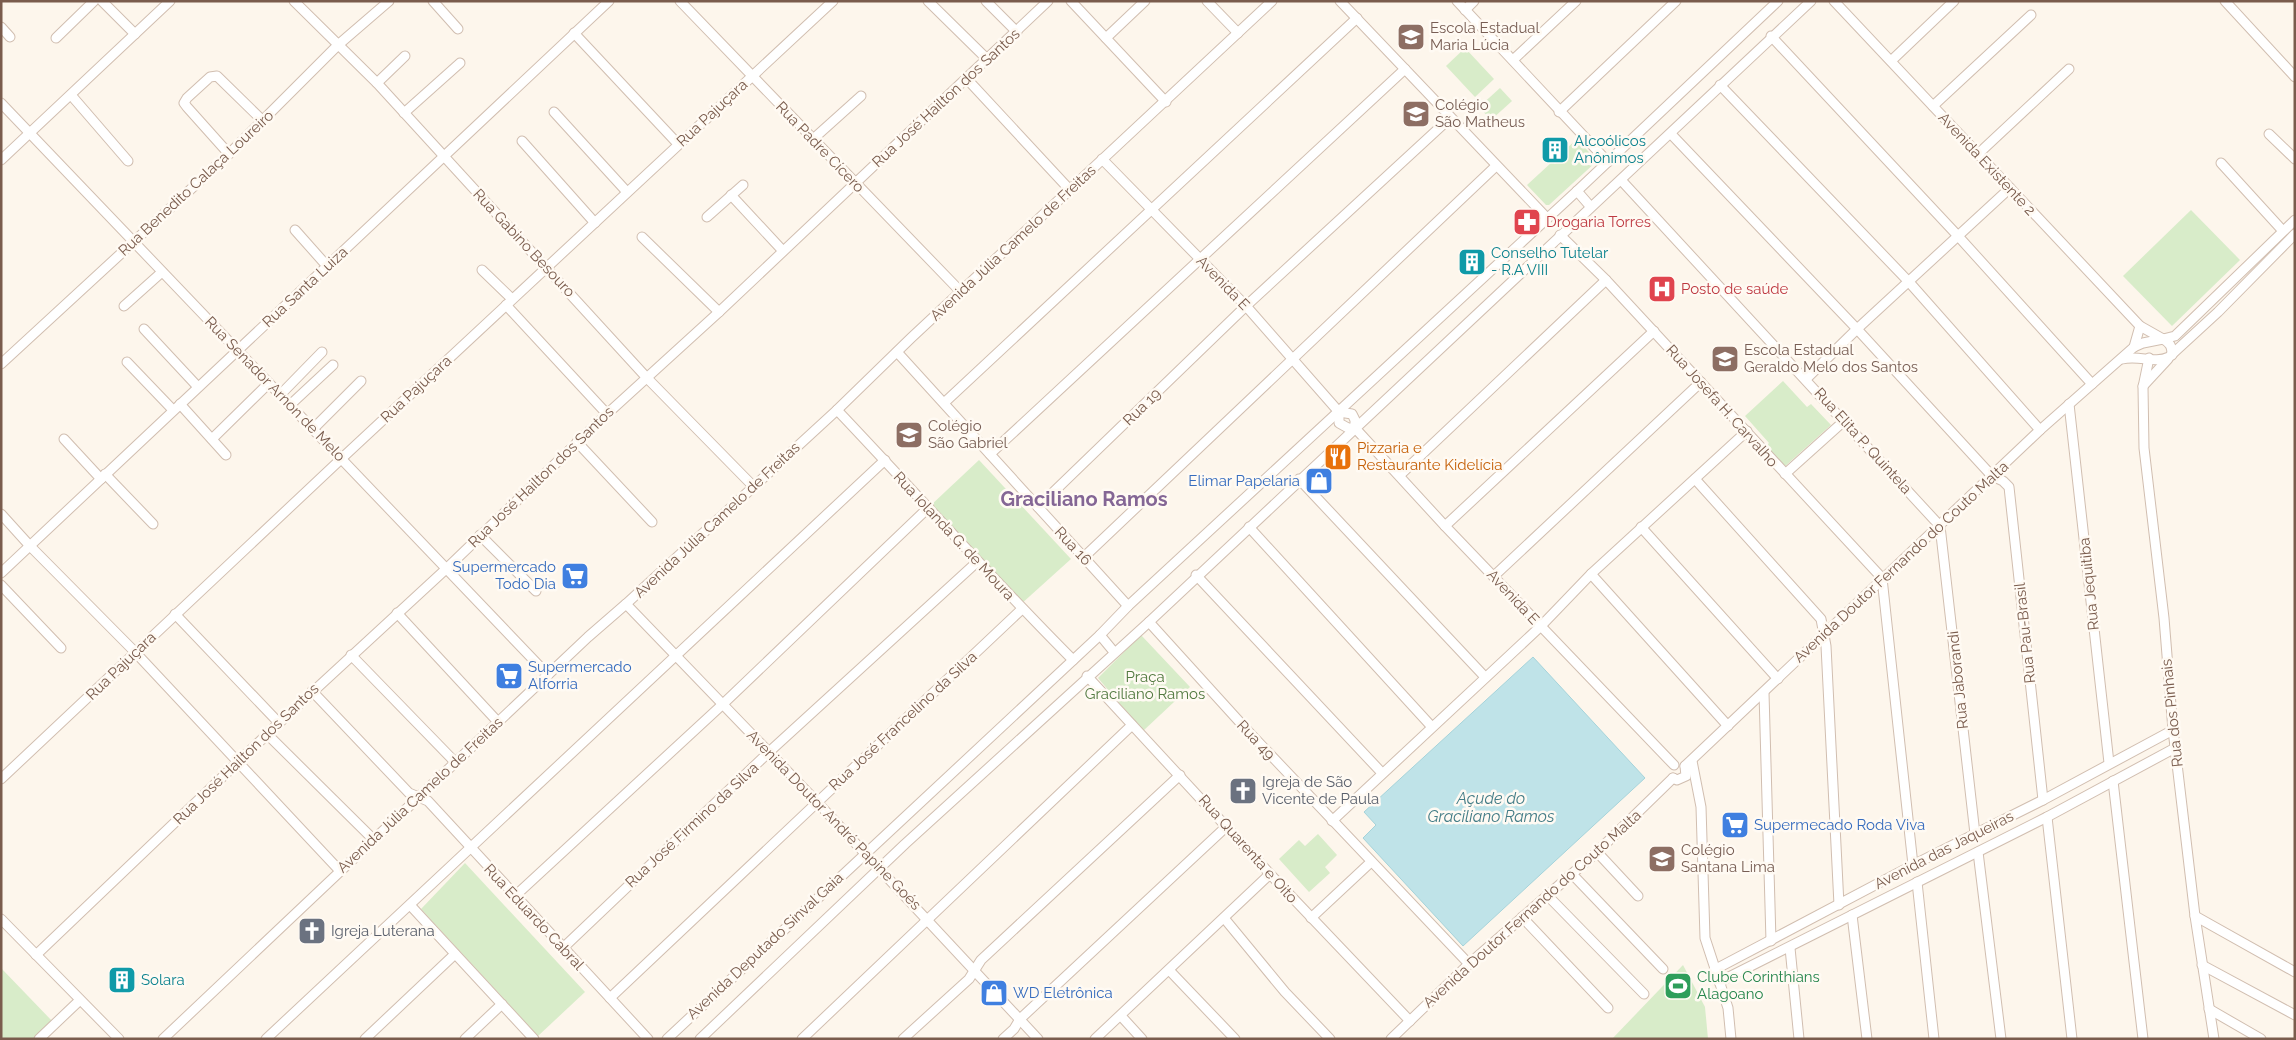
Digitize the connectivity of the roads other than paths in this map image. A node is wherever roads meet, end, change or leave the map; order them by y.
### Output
1 (94, 1) edge
2 (102, 1) edge
3 (170, 1) edge
4 (294, 1) edge
5 (389, 1) edge
6 (433, 1) edge
7 (609, 1) edge
8 (680, 1) edge
9 (833, 1) edge
10 (928, 1) edge
11 (986, 1) edge
12 (1048, 1) edge
13 (1071, 1) edge
14 (1145, 1) edge
15 (1207, 1) edge
16 (1272, 1) edge
17 (1340, 1) edge
18 (1457, 1) edge
19 (1474, 1) edge
20 (1576, 1) edge
21 (1676, 1) edge
22 (1778, 1) edge
23 (1811, 1) edge
24 (1834, 1) edge
25 (1954, 1) edge
26 (2225, 1) edge
27 (1465, 10) junction
28 (2032, 15) dead end
29 (1357, 18) junction
30 (1, 27) edge
31 (458, 29) dead end
32 (1017, 32) junction
33 (1238, 33) junction
34 (135, 34) junction
35 (574, 34) junction
36 (10, 36) dead end
37 (1772, 36) junction
38 (56, 38) dead end
39 (1106, 38) junction
40 (338, 45) junction
41 (405, 56) dead end
42 (988, 60) junction
43 (1513, 60) junction
44 (1891, 61) junction
45 (460, 63) dead end
46 (1405, 69) junction
47 (2069, 69) dead end
48 (751, 75) junction
49 (2295, 77) edge
50 (966, 80) junction
51 (377, 83) junction
52 (1720, 86) junction
53 (71, 95) junction
54 (861, 96) dead end
55 (1166, 102) junction
56 (1, 103) edge
57 (1933, 106) junction
58 (554, 112) dead end
59 (1559, 112) junction
60 (404, 113) junction
61 (1450, 118) junction
62 (262, 121) junction
63 (30, 133) junction
64 (1671, 134) junction
65 (2269, 134) dead end
66 (812, 140) junction
67 (522, 141) dead end
68 (678, 144) junction
69 (229, 154) junction
70 (1978, 154) junction
71 (442, 156) junction
72 (1102, 159) junction
73 (2295, 159) edge
74 (1, 160) edge
75 (128, 161) dead end
76 (1608, 162) junction
77 (2221, 163) dead end
78 (1496, 166) junction
79 (1621, 180) junction
80 (854, 184) junction
81 (743, 185) dead end
82 (2010, 188) junction
83 (1070, 190) junction
84 (1577, 191) junction
85 (627, 192) junction
86 (731, 195) junction
87 (1590, 206) junction
88 (1152, 209) junction
89 (707, 217) dead end
90 (1547, 218) junction
91 (2295, 220) edge
92 (595, 223) junction
93 (295, 230) dead end
94 (2283, 231) junction
95 (2295, 234) edge
96 (1560, 235) junction
97 (1958, 236) junction
98 (642, 237) dead end
99 (134, 242) junction
100 (783, 251) junction
101 (1198, 259) junction
102 (327, 266) junction
103 (547, 267) junction
104 (482, 270) dead end
105 (162, 272) junction
106 (1606, 280) junction
107 (1909, 282) junction
108 (961, 292) junction
109 (509, 302) junction
110 (124, 306) dead end
111 (1246, 306) junction
112 (719, 312) junction
113 (2140, 326) junction
114 (1857, 328) junction
115 (144, 329) dead end
116 (1654, 331) junction
117 (2163, 339) junction
118 (2147, 344) junction
119 (2134, 347) junction
120 (237, 350) junction
121 (322, 352) dead end
122 (897, 352) junction
123 (2171, 356) junction
124 (2149, 358) junction
125 (1291, 359) junction
126 (2120, 360) junction
127 (127, 362) dead end
128 (1, 364) edge
129 (333, 365) dead end
130 (647, 378) junction
131 (1806, 378) junction
132 (361, 381) dead end
133 (1701, 382) junction
134 (268, 383) junction
135 (2092, 384) junction
136 (2143, 386) junction
137 (198, 387) junction
138 (280, 395) junction
139 (944, 403) junction
140 (180, 404) junction
141 (2069, 404) junction
142 (290, 405) junction
143 (173, 410) junction
144 (837, 410) junction
145 (1339, 412) junction
146 (607, 414) junction
147 (1844, 421) junction
148 (1355, 428) junction
149 (313, 430) junction
150 (2040, 430) junction
151 (1747, 431) junction
152 (64, 439) dead end
153 (212, 439) junction
154 (578, 442) junction
155 (990, 454) junction
156 (226, 455) dead end
157 (341, 458) junction
158 (885, 460) junction
159 (1785, 474) junction
160 (103, 476) junction
161 (1400, 476) junction
162 (1992, 476) junction
163 (1299, 479) junction
164 (1695, 479) junction
165 (753, 486) junction
166 (929, 507) junction
167 (1038, 507) junction
168 (1, 514) edge
169 (652, 522) dead end
170 (153, 524) dead end
171 (1445, 526) junction
172 (1940, 526) junction
173 (1249, 527) junction
174 (1641, 528) junction
175 (480, 535) junction
176 (30, 546) junction
177 (1084, 557) junction
178 (977, 562) junction
179 (446, 569) junction
180 (1, 573) edge
181 (1591, 574) junction
182 (1196, 576) junction
183 (1494, 576) junction
184 (1882, 578) junction
185 (1, 585) edge
186 (536, 591) dead end
187 (626, 604) junction
188 (1128, 606) junction
189 (1022, 609) junction
190 (397, 613) junction
191 (175, 614) junction
192 (1149, 622) junction
193 (1541, 626) junction
194 (1824, 634) junction
195 (1100, 635) junction
196 (61, 648) dead end
197 (135, 652) junction
198 (1114, 652) junction
199 (351, 655) junction
200 (675, 657) junction
201 (1073, 660) junction
202 (548, 675) junction
203 (1087, 676) junction
204 (1485, 677) junction
205 (1778, 679) junction
206 (312, 691) junction
207 (1764, 693) junction
208 (723, 704) junction
209 (278, 722) junction
210 (498, 722) junction
211 (1132, 725) junction
212 (1728, 726) junction
213 (1432, 727) junction
214 (2173, 730) junction
215 (267, 734) junction
216 (2175, 748) junction
217 (769, 752) junction
218 (238, 762) junction
219 (456, 763) junction
220 (2109, 763) junction
221 (1688, 764) junction
222 (1674, 765) junction
223 (1382, 773) junction
224 (1180, 775) junction
225 (1673, 778) junction
226 (1, 779) edge
227 (2113, 781) junction
228 (419, 797) junction
229 (2043, 800) junction
230 (817, 802) junction
231 (2047, 816) junction
232 (1332, 820) junction
233 (1995, 824) junction
234 (1227, 826) junction
235 (1976, 834) junction
236 (2006, 837) junction
237 (374, 840) junction
238 (470, 848) junction
239 (1597, 852) junction
240 (1978, 852) junction
241 (864, 853) junction
242 (1371, 862) junction
243 (1913, 864) junction
244 (880, 870) junction
245 (340, 871) junction
246 (1270, 874) junction
247 (1572, 874) junction
248 (1917, 882) junction
249 (1547, 895) junction
250 (515, 896) junction
251 (1638, 896) dead end
252 (410, 905) junction
253 (1839, 905) junction
254 (1852, 915) junction
255 (2195, 916) junction
256 (1522, 917) junction
257 (1224, 918) junction
258 (1311, 918) junction
259 (1, 919) edge
260 (928, 920) junction
261 (1771, 941) junction
262 (563, 948) junction
263 (1790, 948) junction
264 (455, 954) junction
265 (36, 955) junction
266 (1469, 964) junction
267 (2202, 965) junction
268 (1663, 969) dead end
269 (975, 970) junction
270 (1169, 970) junction
271 (1714, 970) junction
272 (2295, 972) edge
273 (1719, 982) junction
274 (1644, 994) dead end
275 (610, 998) junction
276 (80, 1000) junction
277 (502, 1004) junction
278 (1608, 1008) dead end
279 (2209, 1009) junction
280 (2295, 1015) edge
281 (1121, 1016) junction
282 (1020, 1019) junction
283 (1410, 1021) junction
284 (39, 1039) edge
285 (119, 1039) edge
286 (162, 1039) edge
287 (266, 1039) edge
288 (365, 1039) edge
289 (465, 1039) edge
290 (534, 1039) edge
291 (648, 1039) edge
292 (666, 1039) edge
293 (700, 1039) edge
294 (802, 1039) edge
295 (903, 1039) edge
296 (1003, 1039) edge
297 (1038, 1039) edge
298 (1095, 1039) edge
299 (1142, 1039) edge
300 (1235, 1039) edge
301 (1330, 1039) edge
302 (1391, 1039) edge
303 (1731, 1039) edge
304 (1799, 1039) edge
305 (1867, 1039) edge
306 (1934, 1039) edge
307 (2001, 1039) edge
308 (2072, 1039) edge
309 (2142, 1039) edge
310 (2214, 1039) edge
311 (2261, 1039) edge

1 - 38 street
2 - 34 street
3 - 34 street
4 - 40 street, Rua Gabino Besouro
5 - 40 street, Rua Benedito Calaça Loureiro
6 - 31 street
7 - 35 street, Rua Santa Luiza
8 - 48 street, Rua Padre Cícero
9 - 48 street, Rua Pajuçara
10 - 42 street
11 - 32 street
12 - 32 street, Rua José Hailton dos Santos
13 - 39 street
14 - 39 street
15 - 33 street
16 - 33 street, Avenida Júlia Camelo de Freitas
17 - 29 street
18 - 27 street
19 - 27 street
20 - 43 street
21 - 59 street
22 - 76 street, Avenida Deputado Sinval Gaia
23 - 37 street, Avenida Deputado Sinval Gaia
24 - 44 street, Avenida Existente 2
25 - 44 street
26 - 49 street
27 - 43 street
28 - 57 street
29 - 46 street
29 - 88 street
30 - 36 street
32 - 42 street, Rua José Hailton dos Santos
33 - 55 street, Avenida Júlia Camelo de Freitas
34 - 53 street
35 - 68 street
35 - 71 street, Rua Santa Luiza
37 - 52 street, Avenida Deputado Sinval Gaia
37 - 97 street
39 - 55 street
40 - 51 street, Rua Gabino Besouro
40 - 62 street, Rua Benedito Calaça Loureiro
41 - 51 street
42 - 50 street, Rua José Hailton dos Santos
43 - 59 street
44 - 57 street, Avenida Existente 2
45 - 60 street
46 - 61 street
46 - 101 street
47 - 70 street
48 - 66 street, Rua Padre Cícero
48 - 68 street, Rua Pajuçara
50 - 80 street, Rua José Hailton dos Santos
50 - 83 street
51 - 60 street, Rua Gabino Besouro
52 - 64 street, Avenida Deputado Sinval Gaia
52 - 107 street
53 - 63 street
53 - 75 street
54 - 66 street
55 - 72 street, Avenida Júlia Camelo de Freitas
56 - 63 street, Rua Senador Arnon de Melo
57 - 70 street, Avenida Existente 2
58 - 85 street
59 - 76 street
60 - 71 street, Rua Gabino Besouro
61 - 78 street
61 - 111 street, Rua 19
62 - 69 street, Rua Benedito Calaça Loureiro
62 - 69 street
63 - 74 street
63 - 99 street, Rua Senador Arnon de Melo
64 - 79 street, Avenida Deputado Sinval Gaia
64 - 114 street
65 - 73 street
66 - 80 street, Rua Padre Cícero
67 - 92 street
68 - 85 street, Rua Pajuçara
69 - 99 street, Rua Benedito Calaça Loureiro
70 - 82 street, Avenida Existente 2
71 - 102 street, Rua Santa Luiza
71 - 103 street, Rua Gabino Besouro
72 - 83 street, Avenida Júlia Camelo de Freitas
72 - 88 street, Avenida E
76 - 84 street, Avenida Deputado Sinval Gaia
77 - 94 street
78 - 90 street
78 - 125 street
79 - 87 street, Avenida Deputado Sinval Gaia
79 - 131 street, Rua Elita P. Quintela
80 - 100 street, Rua José Hailton dos Santos
80 - 108 street, Rua Padre Cícero
81 - 86 street
82 - 97 street
82 - 113 street, Avenida Existente 2
83 - 108 street, Avenida Júlia Camelo de Freitas
84 - 87 street
84 - 90 street, Avenida Deputado Sinval Gaia
85 - 92 street, Rua Pajuçara
86 - 89 street
86 - 100 street
87 - 96 street, Avenida Deputado Sinval Gaia
88 - 101 street, Avenida E
88 - 139 street
90 - 145 street, Avenida Deputado Sinval Gaia
91 - 94 street
92 - 103 street, Rua Pajuçara
93 - 102 street
94 - 117 street
95 - 123 street
96 - 106 street, Rua Josefa H. Carvalho
96 - 148 street, Avenida Deputado Sinval Gaia
97 - 107 street
97 - 135 street
98 - 112 street
99 - 105 street, Rua Senador Arnon de Melo
99 - 128 street, Rua Benedito Calaça Loureiro
100 - 112 street, Rua José Hailton dos Santos
101 - 111 street, Avenida E
101 - 155 street
102 - 120 street, Rua Santa Luiza
103 - 109 street, Rua Pajuçara
103 - 130 street, Rua Gabino Besouro
104 - 109 street
105 - 110 street
105 - 120 street, Rua Senador Arnon de Melo
106 - 116 street, Rua Josefa H. Carvalho
106 - 161 street
107 - 114 street
107 - 150 street
108 - 122 street, Avenida Júlia Camelo de Freitas
109 - 146 street
109 - 157 street, Rua Pajuçara
111 - 125 street, Avenida E
111 - 167 street, Rua 19
112 - 130 street, Rua José Hailton dos Santos
113 - 117 street, Avenida Existente 2
113 - 118 street
113 - 119 street
114 - 131 street
114 - 162 street
115 - 137 street
116 - 133 street, Rua Josefa H. Carvalho
116 - 171 street
117 - 118 street
117 - 123 street
118 - 119 street
118 - 124 street
119 - 126 street, Avenida Doutor Fernando do Couto Malta
120 - 134 street, Rua Senador Arnon de Melo
120 - 137 street, Rua Santa Luiza
121 - 138 street
122 - 139 street, Rua 16
122 - 144 street, Avenida Júlia Camelo de Freitas
123 - 124 street
123 - 136 street
124 - 126 street
124 - 136 street, Rua dos Pinhais
125 - 145 street, Avenida E
125 - 177 street
126 - 135 street, Avenida Doutor Fernando do Couto Malta
127 - 143 street
129 - 142 street
130 - 146 street, Rua José Hailton dos Santos
130 - 165 street, Rua Gabino Besouro
131 - 147 street, Rua Elita P. Quintela
132 - 149 street
133 - 151 street, Rua Josefa H. Carvalho
133 - 183 street
134 - 138 street, Rua Senador Arnon de Melo
134 - 153 street
135 - 141 street, Avenida Doutor Fernando do Couto Malta
136 - 214 street, Rua dos Pinhais
137 - 140 street, Rua Santa Luiza
138 - 142 street, Rua Senador Arnon de Melo
139 - 155 street, Rua 16
140 - 143 street, Rua Santa Luiza
140 - 153 street
141 - 150 street, Avenida Doutor Fernando do Couto Malta
141 - 220 street, Rua Jequitiba
142 - 149 street, Rua Senador Arnon de Melo
143 - 160 street, Rua Santa Luiza
144 - 158 street, Rua Iolanda G. de Moura
144 - 165 street, Avenida Júlia Camelo de Freitas
145 - 148 street, Avenida E
145 - 188 street, Avenida Deputado Sinval Gaia
146 - 154 street, Rua José Hailton dos Santos
147 - 159 street
147 - 172 street, Rua Elita P. Quintela
148 - 161 street, Avenida E
148 - 163 street, Avenida Deputado Sinval Gaia
149 - 157 street, Rua Senador Arnon de Melo
150 - 162 street, Avenida Doutor Fernando do Couto Malta
151 - 159 street, Rua Josefa H. Carvalho
151 - 164 street
152 - 160 street
153 - 156 street
154 - 169 street
154 - 175 street, Rua José Hailton dos Santos
155 - 167 street, Rua 16
157 - 179 street, Rua Senador Arnon de Melo
157 - 191 street, Rua Pajuçara
158 - 166 street, Rua Iolanda G. de Moura
158 - 200 street
159 - 184 street, Rua Josefa H. Carvalho
160 - 170 street
160 - 176 street, Rua Santa Luiza
161 - 171 street, Avenida E
162 - 172 street, Avenida Doutor Fernando do Couto Malta
162 - 229 street, Rua Pau-Brasil
163 - 173 street, Avenida Deputado Sinval Gaia
163 - 204 street
164 - 174 street
164 - 194 street
165 - 187 street, Avenida Júlia Camelo de Freitas
166 - 178 street, Rua Iolanda G. de Moura
166 - 208 street
167 - 177 street, Rua 16
168 - 176 street
171 - 183 street, Avenida E
172 - 184 street, Avenida Doutor Fernando do Couto Malta
172 - 235 street, Rua Jaborandi
173 - 182 street, Avenida Deputado Sinval Gaia
173 - 213 street
174 - 181 street
174 - 205 street
175 - 179 street, Rua José Hailton dos Santos
175 - 186 street
176 - 180 street, Rua Santa Luiza
176 - 197 street
177 - 188 street, Rua 16
178 - 189 street, Rua Iolanda G. de Moura
178 - 217 street, Rua José Firmino da Silva
179 - 190 street, Rua José Hailton dos Santos
179 - 202 street, Rua Senador Arnon de Melo
181 - 193 street
181 - 212 street
182 - 192 street, Avenida Deputado Sinval Gaia
182 - 223 street
183 - 193 street, Avenida E
184 - 194 street, Avenida Doutor Fernando do Couto Malta
184 - 243 street
185 - 196 street
187 - 200 street, Avenida Doutor André Papine Goés
187 - 202 street, Avenida Júlia Camelo de Freitas
188 - 195 street, Avenida Deputado Sinval Gaia
189 - 201 street, Rua Iolanda G. de Moura
189 - 230 street, Rua José Francelino da Silva
190 - 199 street, Rua José Hailton dos Santos
190 - 210 street
191 - 197 street, Rua Pajuçara
191 - 209 street
192 - 198 street, Avenida Deputado Sinval Gaia
192 - 232 street, Rua 49
193 - 204 street
193 - 222 street, Avenida E
194 - 205 street, Avenida Doutor Fernando do Couto Malta
194 - 253 street
195 - 198 street
195 - 201 street, Avenida Deputado Sinval Gaia
197 - 218 street
197 - 226 street, Rua Pajuçara
198 - 203 street, Avenida Deputado Sinval Gaia
199 - 206 street, Rua José Hailton dos Santos
199 - 219 street
200 - 208 street, Avenida Doutor André Papine Goés
200 - 238 street
201 - 241 street, Avenida Deputado Sinval Gaia
202 - 210 street, Avenida Júlia Camelo de Freitas
203 - 211 street, Rua Quarenta e Oito
203 - 244 street, Avenida Deputado Sinval Gaia
204 - 213 street
205 - 207 street, Avenida Doutor Fernando do Couto Malta
206 - 209 street, Rua José Hailton dos Santos
206 - 228 street, Rua Eduardo Cabral
207 - 212 street, Avenida Doutor Fernando do Couto Malta
207 - 261 street
208 - 217 street, Avenida Doutor André Papine Goés
208 - 250 street
209 - 215 street, Rua José Hailton dos Santos
210 - 219 street, Avenida Júlia Camelo de Freitas
211 - 224 street, Rua Quarenta e Oito
211 - 260 street
212 - 221 street, Avenida Doutor Fernando do Couto Malta
213 - 223 street
214 - 216 street, Rua dos Pinhais
214 - 220 street, Avenida das Jaqueiras
215 - 218 street, Rua José Hailton dos Santos
215 - 237 street
216 - 227 street, Avenida das Jaqueiras
216 - 255 street, Rua dos Pinhais
217 - 230 street, Avenida Doutor André Papine Goés
217 - 262 street, Rua José Firmino da Silva
218 - 245 street
218 - 265 street, Rua José Hailton dos Santos
219 - 228 street, Avenida Júlia Camelo de Freitas
220 - 229 street, Avenida das Jaqueiras
221 - 222 street
221 - 225 street, Avenida Doutor Fernando do Couto Malta
221 - 271 street
222 - 225 street
223 - 232 street
224 - 234 street, Rua Quarenta e Oito
224 - 269 street
225 - 239 street, Avenida Doutor Fernando do Couto Malta
227 - 231 street, Avenida das Jaqueiras
227 - 309 street
228 - 237 street, Avenida Júlia Camelo de Freitas
228 - 238 street, Rua Eduardo Cabral
229 - 233 street, Avenida das Jaqueiras
230 - 241 street, Avenida Doutor André Papine Goés
230 - 275 street, Rua José Francelino da Silva
231 - 236 street, Avenida das Jaqueiras
231 - 308 street
232 - 242 street, Rua 49
233 - 235 street, Avenida das Jaqueiras
233 - 236 street
234 - 246 street, Rua Quarenta e Oito
234 - 282 street
235 - 243 street, Avenida das Jaqueiras
236 - 240 street, Avenida das Jaqueiras
237 - 245 street, Avenida Júlia Camelo de Freitas
238 - 250 street, Rua Eduardo Cabral
238 - 252 street
239 - 247 street, Avenida Doutor Fernando do Couto Malta
239 - 251 street
240 - 248 street, Avenida das Jaqueiras
240 - 307 street
241 - 244 street, Avenida Doutor André Papine Goés
241 - 292 street, Avenida Deputado Sinval Gaia
242 - 258 street
242 - 266 street, Rua 49
243 - 253 street, Avenida das Jaqueiras
244 - 260 street, Avenida Doutor André Papine Goés
244 - 293 street, Avenida Deputado Sinval Gaia
245 - 286 street, Avenida Júlia Camelo de Freitas
246 - 257 street
246 - 258 street, Rua Quarenta e Oito
247 - 249 street, Avenida Doutor Fernando do Couto Malta
247 - 268 street
248 - 254 street, Avenida das Jaqueiras
248 - 306 street
249 - 256 street, Avenida Doutor Fernando do Couto Malta
249 - 274 street
250 - 262 street, Rua Eduardo Cabral
252 - 264 street
252 - 287 street
253 - 261 street, Avenida das Jaqueiras
254 - 263 street, Avenida das Jaqueiras
254 - 305 street
255 - 267 street, Rua dos Pinhais
255 - 272 street
256 - 266 street, Avenida Doutor Fernando do Couto Malta
256 - 278 street
257 - 270 street
257 - 301 street
258 - 283 street, Rua Quarenta e Oito
259 - 265 street
260 - 269 street, Avenida Doutor André Papine Goés
260 - 294 street
261 - 271 street, Avenida das Jaqueiras
262 - 275 street, Rua Eduardo Cabral
263 - 273 street, Avenida das Jaqueiras
263 - 304 street
264 - 277 street
264 - 288 street
265 - 276 street
266 - 283 street, Avenida Doutor Fernando do Couto Malta
267 - 279 street, Rua dos Pinhais
267 - 280 street
269 - 282 street, Avenida Doutor André Papine Goés
269 - 295 street
270 - 281 street
270 - 300 street
271 - 273 street
273 - 303 street
275 - 291 street, Rua Eduardo Cabral
276 - 284 street
276 - 285 street
277 - 289 street
277 - 290 street
279 - 310 street, Rua dos Pinhais
279 - 311 street
281 - 298 street
281 - 299 street
282 - 296 street
282 - 297 street, Avenida Doutor André Papine Goés
283 - 302 street, Avenida Doutor Fernando do Couto Malta

